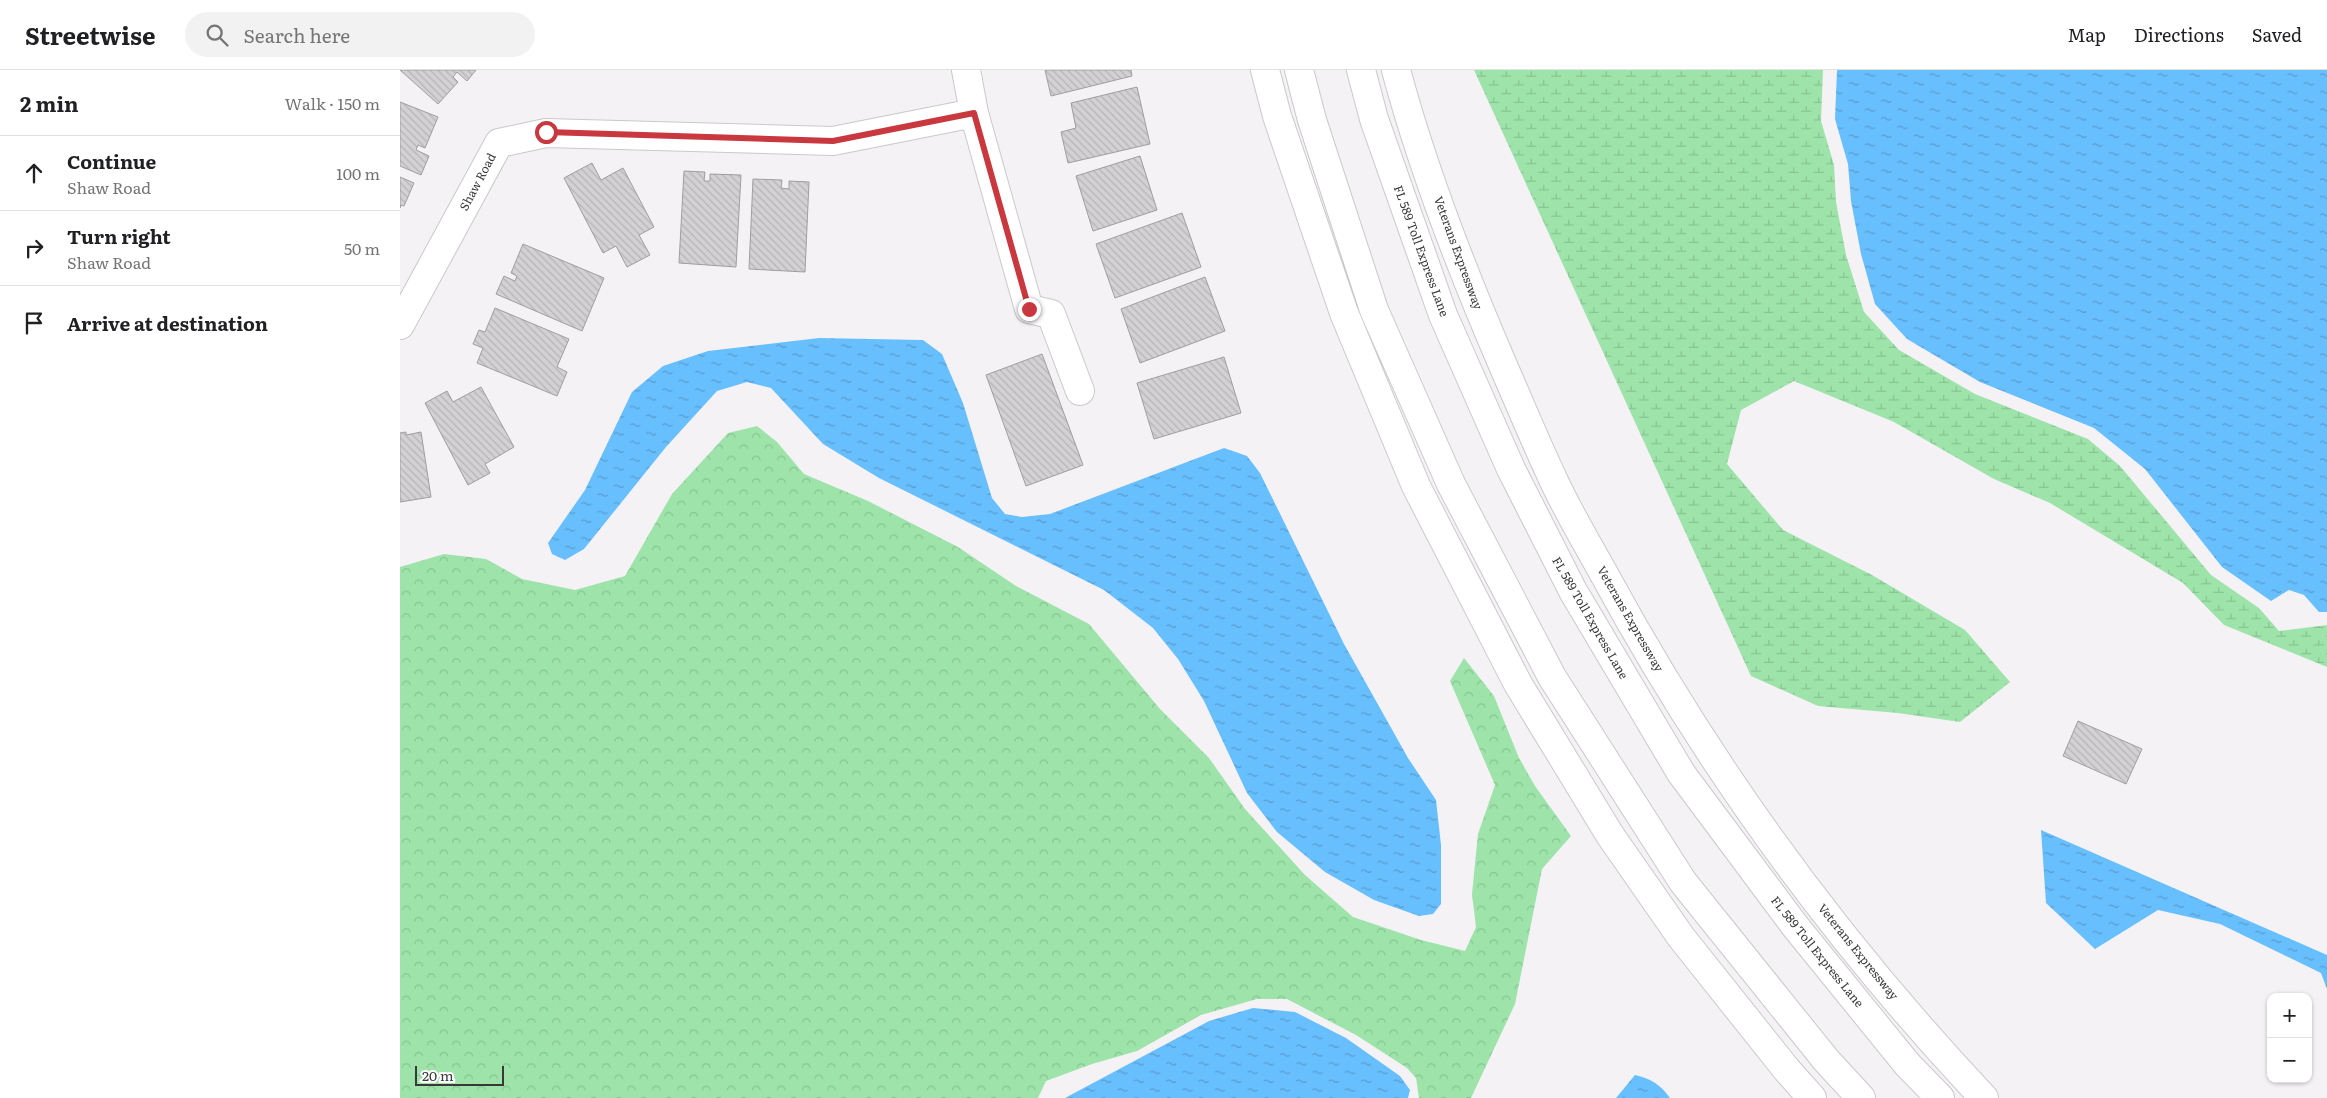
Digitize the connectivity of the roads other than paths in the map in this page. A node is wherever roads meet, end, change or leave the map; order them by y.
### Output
1 (966, 70) edge
2 (1265, 70) edge
3 (1299, 70) edge
4 (1361, 70) edge
5 (1396, 70) edge
6 (974, 113) junction
7 (400, 325) edge
8 (1080, 391) dead end
9 (1812, 1098) edge
10 (1860, 1098) edge
11 (1940, 1098) edge
12 (1984, 1098) edge

1 - 6 main road
2 - 9 main road
3 - 10 main road
4 - 11 main road, FL 589 Toll Express Lane
5 - 12 main road, Veterans Expressway
6 - 7 main road, Shaw Road
6 - 8 main road

